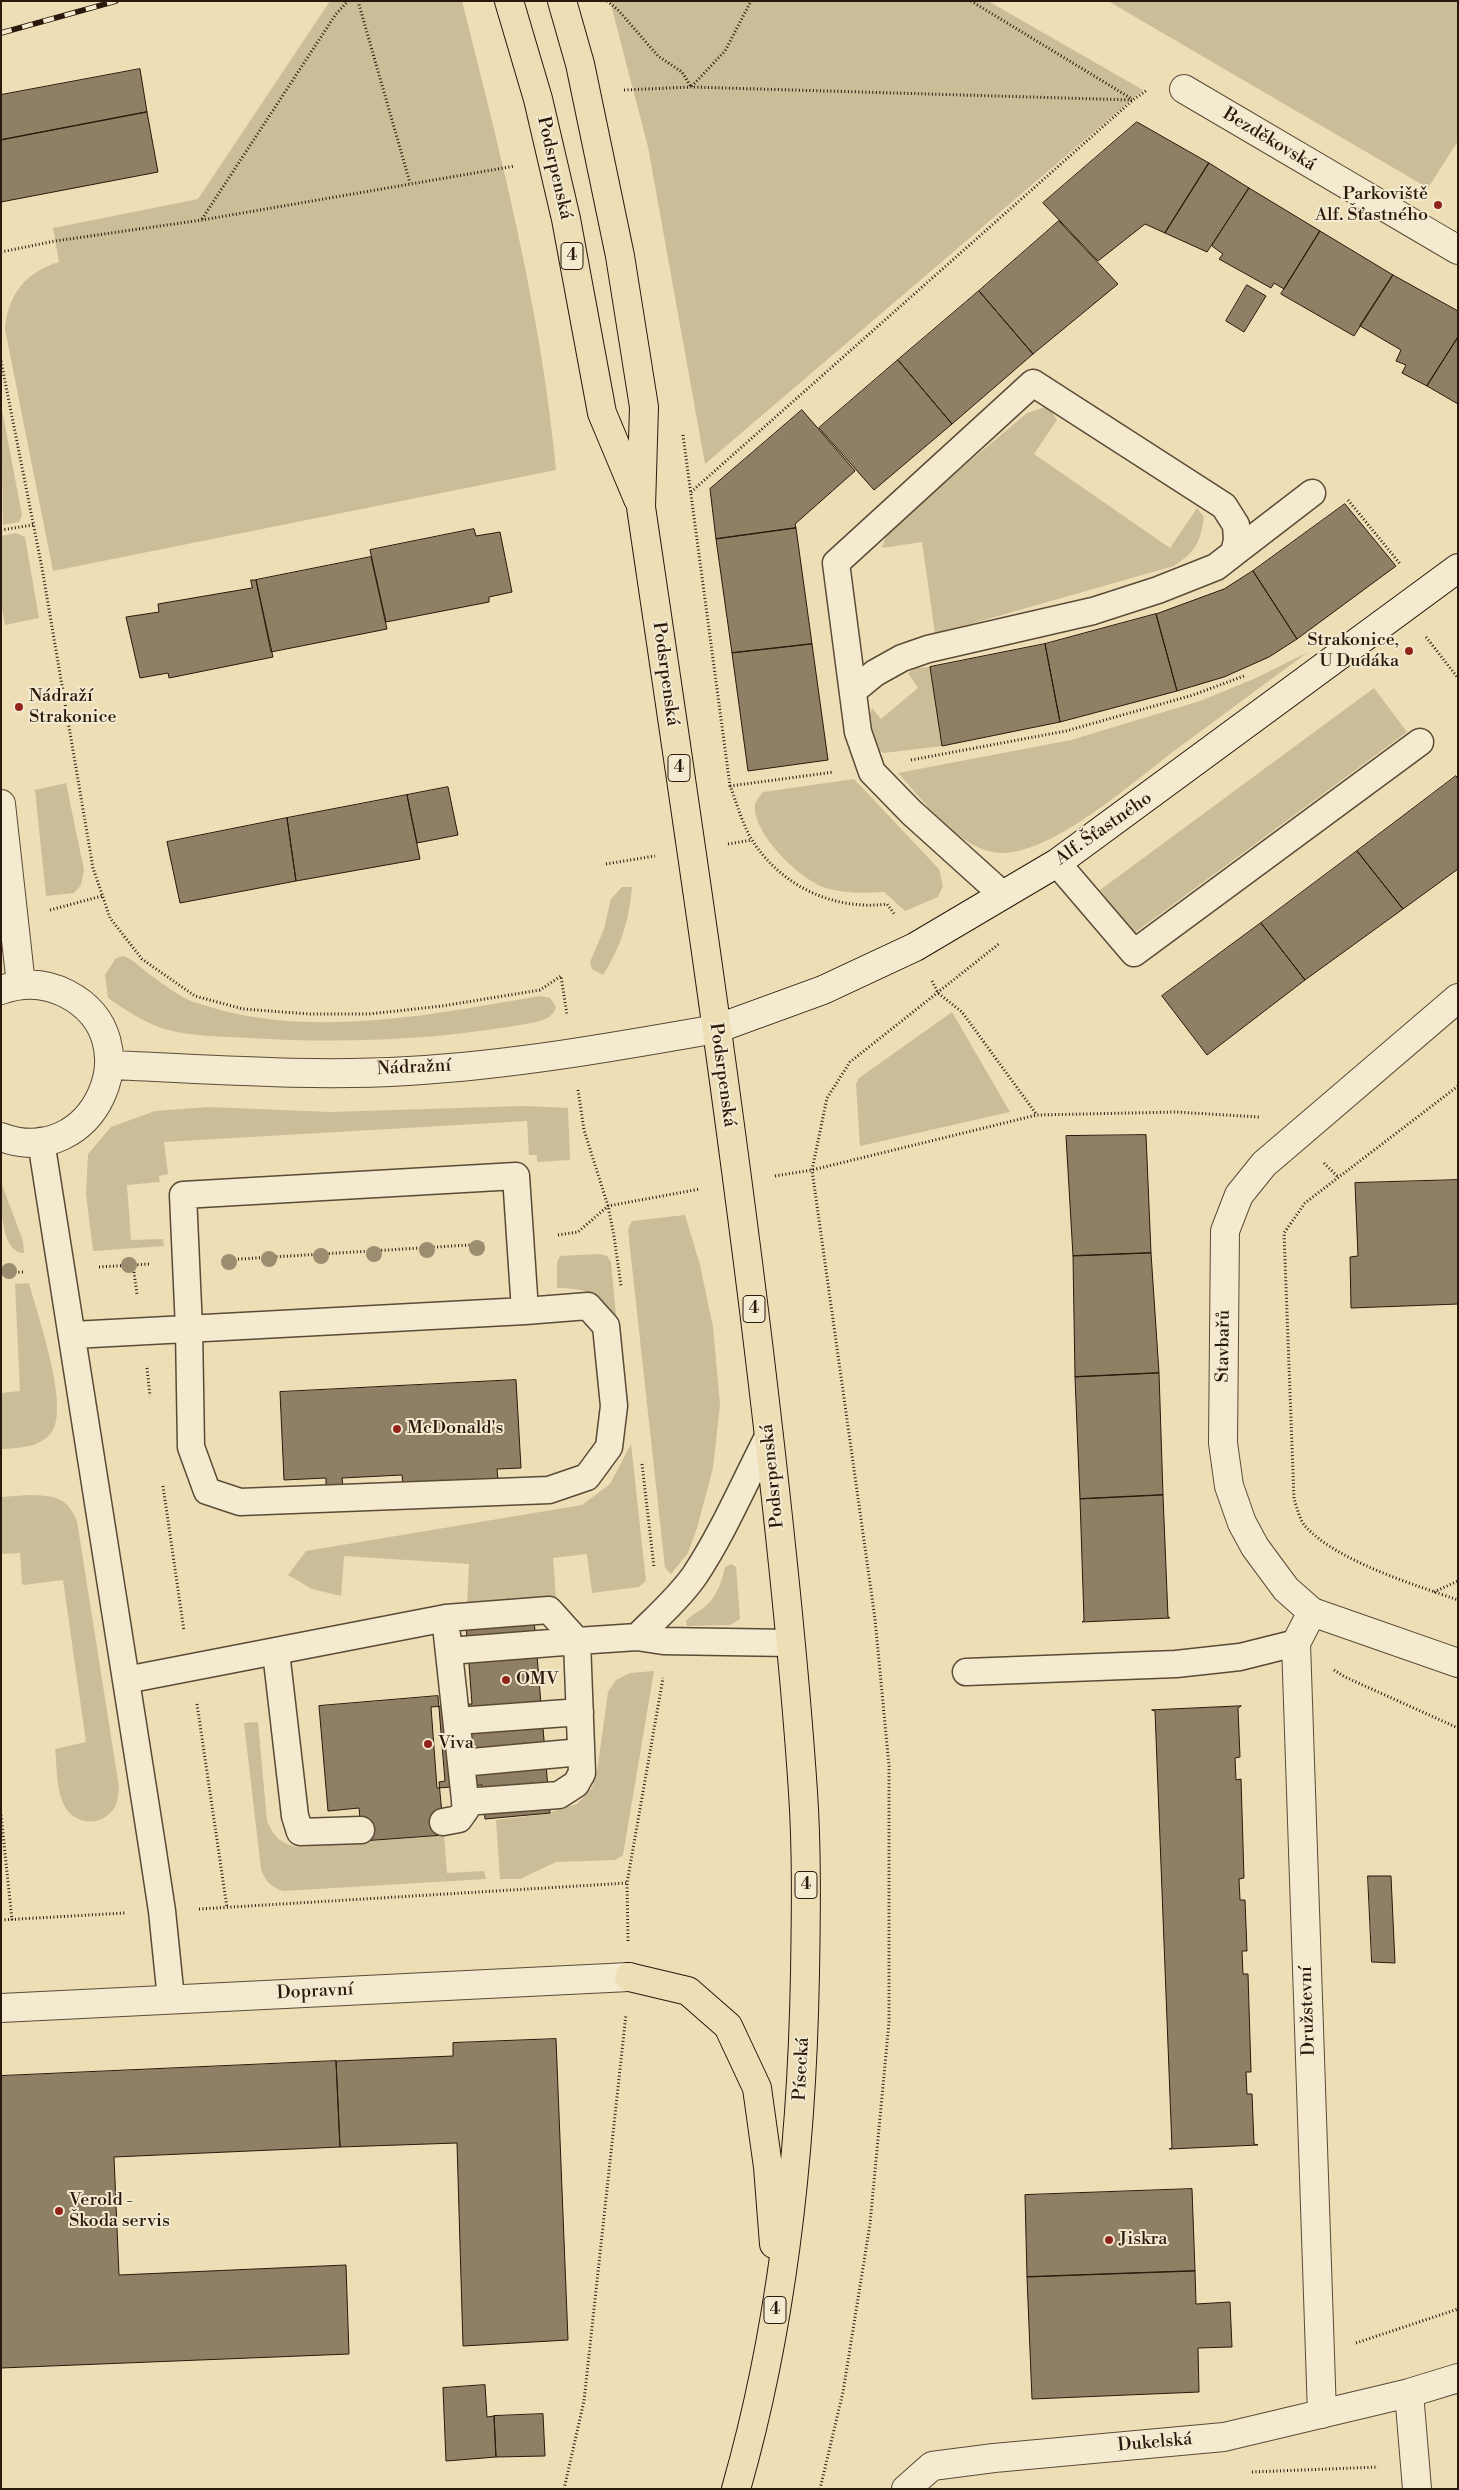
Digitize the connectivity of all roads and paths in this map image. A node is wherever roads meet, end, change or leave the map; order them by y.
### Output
1 (348, 1) edge
2 (358, 1) edge
3 (509, 1) edge
4 (562, 1) edge
5 (607, 1) edge
6 (750, 1) edge
7 (971, 1) edge
8 (691, 87) junction
9 (1184, 89) dead end
10 (620, 90) dead end
11 (1133, 100) junction
12 (518, 166) dead end
13 (410, 183) junction
14 (202, 220) junction
15 (1458, 250) edge
16 (1, 252) edge
17 (1, 361) edge
18 (682, 426) dead end
19 (691, 492) junction
20 (1312, 493) joint
21 (641, 507) junction
22 (33, 524) junction
23 (1, 530) edge
24 (1234, 553) junction
25 (1402, 566) dead end
26 (1458, 568) edge
27 (1425, 635) dead end
28 (1251, 673) dead end
29 (1458, 678) edge
30 (853, 691) junction
31 (1420, 742) dead end
32 (870, 767) junction
33 (730, 786) junction
34 (1, 804) edge
35 (1057, 863) junction
36 (1003, 895) junction
37 (888, 904) dead end
38 (561, 976) dead end
39 (11, 987) edge
40 (1458, 998) edge
41 (716, 1029) junction
42 (110, 1065) junction
43 (1458, 1086) edge
44 (1037, 1115) junction
45 (582, 1116) dead end
46 (1297, 1135) junction
47 (1, 1137) edge
48 (41, 1141) junction
49 (812, 1170) junction
50 (1338, 1177) junction
51 (520, 1240) junction
52 (186, 1262) junction
53 (133, 1265) junction
54 (62, 1270) junction
55 (525, 1311) junction
56 (189, 1329) junction
57 (142, 1331) junction
58 (73, 1335) junction
59 (151, 1398) dead end
60 (769, 1435) junction
61 (162, 1477) dead end
62 (1458, 1581) edge
63 (1434, 1592) junction
64 (1458, 1600) edge
65 (1312, 1612) junction
66 (446, 1618) junction
67 (637, 1637) junction
68 (577, 1641) junction
69 (790, 1643) junction
70 (1296, 1643) junction
71 (449, 1651) junction
72 (276, 1652) junction
73 (1458, 1663) edge
74 (190, 1668) junction
75 (966, 1672) dead end
76 (126, 1680) junction
77 (580, 1712) junction
78 (457, 1721) junction
79 (1458, 1728) edge
80 (582, 1752) junction
81 (461, 1763) junction
82 (465, 1802) junction
83 (1, 1815) edge
84 (443, 1822) dead end
85 (360, 1830) dead end
86 (627, 1883) dead end
87 (227, 1908) junction
88 (162, 1911) junction
89 (1, 1920) edge
90 (12, 1920) junction
91 (629, 1977) junction
92 (171, 1999) junction
93 (1, 2008) edge
94 (778, 2294) junction
95 (1458, 2309) edge
96 (1320, 2356) junction
97 (1458, 2378) edge
98 (1409, 2393) junction
99 (1322, 2414) junction
100 (564, 2489) edge
101 (736, 2489) edge
102 (820, 2489) edge
103 (906, 2489) edge
104 (1417, 2489) edge

1 - 14 path
2 - 13 path
3 - 21 main road, Podsrpenská / 4
4 - 21 main road, Podsrpenská / 4
5 - 8 path
6 - 8 path
7 - 11 path
8 - 10 path
8 - 11 path
9 - 15 street, Bezděkovská
11 - 19 path
12 - 13 path
13 - 14 path
14 - 16 path
17 - 22 path
18 - 19 path
19 - 33 path
20 - 24 lane
20 - 25 path
21 - 41 main road, Podsrpenská / 4
22 - 23 path
22 - 38 path
24 - 30 lane
24 - 30 lane
26 - 35 street, Alf. Šťastného
27 - 29 path
28 - 32 path
30 - 32 lane
31 - 35 lane
32 - 33 path
32 - 36 lane
33 - 37 path
34 - 39 street
35 - 36 street, Alf. Šťastného
36 - 41 street, Alf. Šťastného
39 - 42 street
40 - 46 street, Stavbařů
41 - 42 street, Nádražní
41 - 60 main road, Podsrpenská / 4
42 - 48 street
43 - 50 path
44 - 46 path
44 - 49 path
44 - 49 path
45 - 51 path
46 - 50 path
46 - 65 street, Stavbařů
47 - 48 street
48 - 54 lane
49 - 102 path
50 - 63 path
51 - 52 path
51 - 52 lane
51 - 55 lane
52 - 53 path
52 - 56 lane
53 - 54 path
53 - 57 path
54 - 58 lane
55 - 56 lane
55 - 56 lane
56 - 57 lane
57 - 58 lane
57 - 59 path
58 - 76 lane
60 - 67 lane
60 - 69 main road, Podsrpenská / 4
61 - 74 path
62 - 63 path
63 - 64 path
65 - 70 street, Družstevní
65 - 73 street, Stavbařů
66 - 68 lane
66 - 71 lane
66 - 72 lane
67 - 68 lane
67 - 69 lane
68 - 71 lane
68 - 77 lane
69 - 94 main road, Písecká / 4
70 - 75 lane
70 - 79 path
70 - 96 street, Družstevní
71 - 78 lane
72 - 74 lane
72 - 85 lane
74 - 76 lane
74 - 87 path
76 - 88 lane
77 - 78 lane
77 - 80 lane
78 - 81 lane
80 - 81 lane
80 - 82 lane
81 - 82 lane
82 - 84 lane
83 - 90 path
86 - 87 path
87 - 88 path
88 - 90 path
88 - 92 lane
89 - 90 path
91 - 92 street, Dopravní
91 - 94 main road
91 - 100 path
92 - 93 street, Dopravní
94 - 101 main road, Písecká / 4
95 - 96 path
96 - 99 street, Družstevní
97 - 98 street, Dukelská
98 - 99 street, Dukelská
98 - 104 street
99 - 103 street, Dukelská

